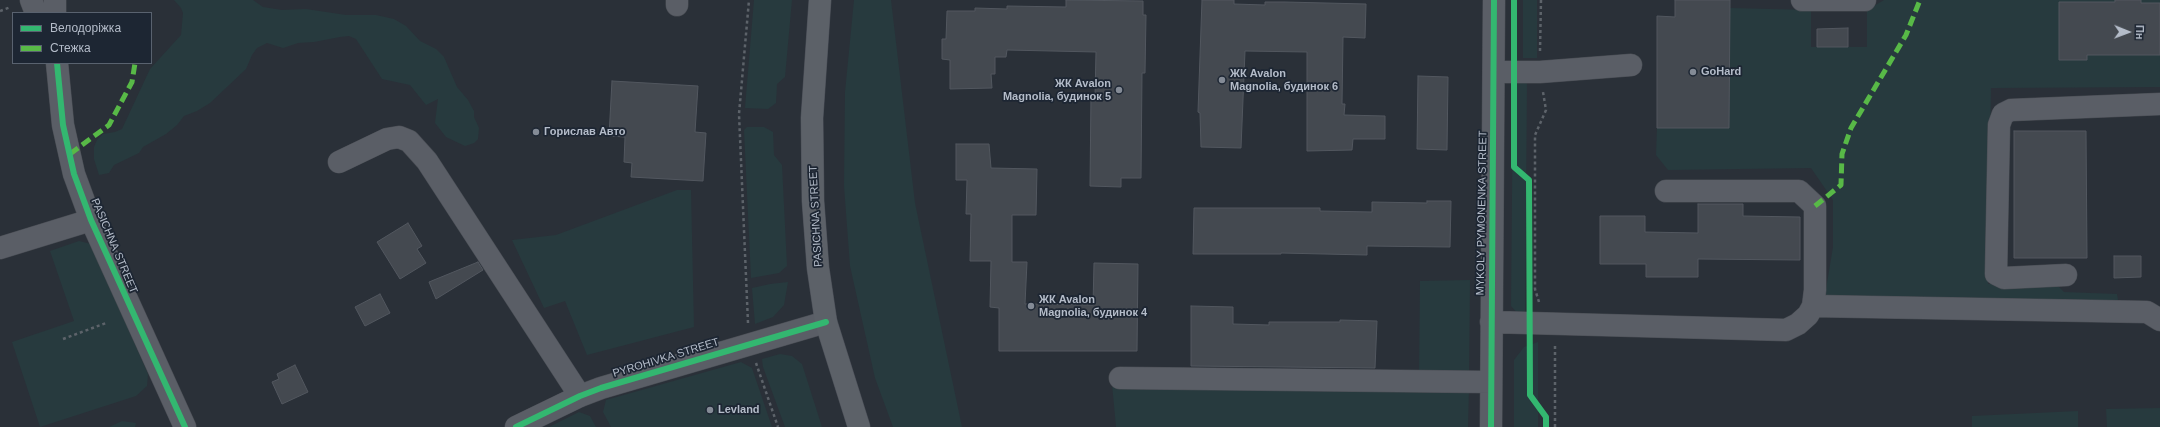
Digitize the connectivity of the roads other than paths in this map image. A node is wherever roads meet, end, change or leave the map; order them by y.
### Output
1 (55, 0) edge
2 (820, 0) edge
3 (1494, 0) edge
4 (1802, 0) edge
5 (1865, 0) edge
6 (55, 12) edge
7 (1630, 65) dead end
8 (56, 68) edge
9 (1494, 72) junction
10 (2160, 104) edge
11 (339, 162) dead end
12 (1666, 191) dead end
13 (91, 220) junction
14 (0, 248) edge
15 (2066, 275) dead end
16 (1814, 306) junction
17 (2156, 312) edge
18 (826, 322) junction
19 (1491, 322) junction
20 (1120, 378) dead end
21 (1491, 382) junction
22 (580, 396) junction
23 (185, 427) edge
24 (516, 427) edge
25 (859, 427) edge
26 (1491, 427) edge

1 - 6 street
2 - 18 main road, PASICHNA STREET
3 - 9 street, MYKOLY PYMONENKA STREET
4 - 5 street
7 - 9 street
8 - 13 street, PASICHNA STREET
9 - 19 street, MYKOLY PYMONENKA STREET
10 - 15 street
11 - 22 street
12 - 16 street
13 - 14 street
13 - 23 street, PASICHNA STREET
16 - 17 street
16 - 19 street
18 - 22 street, PYROHIVKA STREET
18 - 25 main road, PASICHNA STREET
19 - 21 street, MYKOLY PYMONENKA STREET
20 - 21 street
21 - 26 street, MYKOLY PYMONENKA STREET
22 - 24 street, PYROHIVKA STREET

